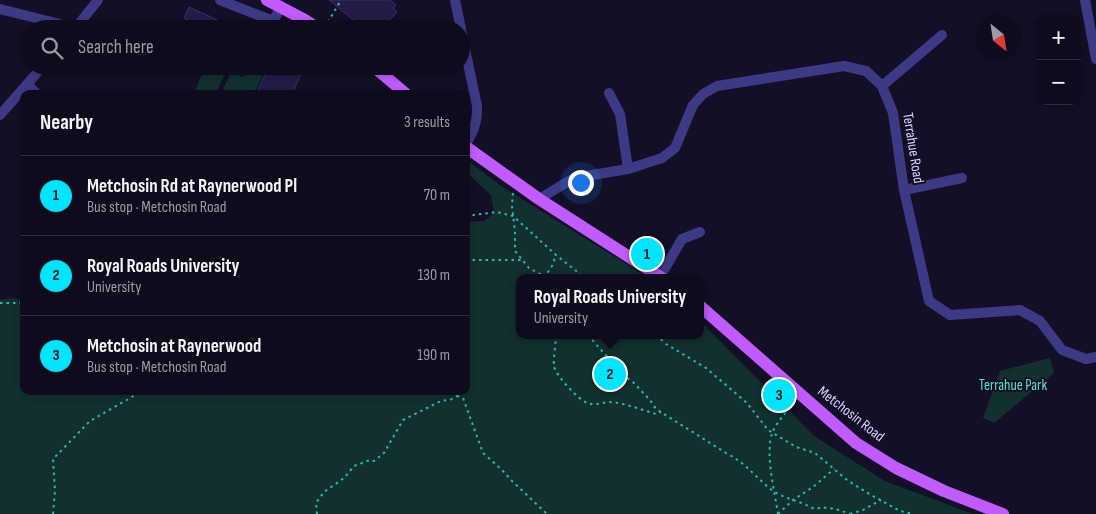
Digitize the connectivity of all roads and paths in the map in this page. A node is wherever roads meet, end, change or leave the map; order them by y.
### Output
1 (98, 0) edge
2 (220, 0) edge
3 (267, 0) edge
4 (341, 0) edge
5 (455, 0) edge
6 (1085, 0) edge
7 (281, 7) junction
8 (0, 9) edge
9 (40, 20) edge
10 (81, 20) edge
11 (270, 20) edge
12 (274, 20) edge
13 (303, 20) edge
14 (329, 20) edge
15 (459, 20) edge
16 (942, 35) dead end
17 (1096, 60) edge
18 (470, 73) edge
19 (36, 75) edge
20 (383, 75) edge
21 (28, 85) junction
22 (882, 86) junction
23 (23, 90) edge
24 (33, 90) edge
25 (401, 90) edge
26 (20, 93) edge
27 (609, 93) dead end
28 (0, 114) edge
29 (470, 137) edge
30 (470, 149) edge
31 (628, 169) junction
32 (962, 178) dead end
33 (517, 184) junction
34 (904, 190) junction
35 (538, 199) junction
36 (470, 215) edge
37 (513, 216) junction
38 (700, 232) dead end
39 (556, 255) junction
40 (470, 260) edge
41 (522, 260) junction
42 (539, 274) edge
43 (546, 274) edge
44 (580, 274) edge
45 (656, 274) edge
46 (663, 274) edge
47 (0, 303) edge
48 (20, 303) edge
49 (704, 309) edge
50 (556, 339) edge
51 (592, 339) edge
52 (660, 339) edge
53 (1096, 357) edge
54 (134, 395) edge
55 (457, 396) joint
56 (801, 396) junction
57 (661, 412) junction
58 (772, 432) junction
59 (834, 469) junction
60 (774, 492) junction
61 (793, 500) junction
62 (881, 500) junction
63 (53, 514) edge
64 (317, 514) edge
65 (547, 514) edge
66 (778, 514) edge
67 (850, 514) edge
68 (913, 514) edge
69 (1003, 514) edge

1 - 10 street
2 - 11 street
3 - 7 main road
4 - 14 path
5 - 15 street
6 - 17 street
7 - 12 street
7 - 13 main road
8 - 9 street
16 - 22 street
18 - 29 street
19 - 21 street
20 - 25 main road
21 - 23 street
21 - 24 street
22 - 31 street, Terrahue Road
22 - 34 street, Terrahue Road
26 - 28 street
27 - 31 street
30 - 33 main road
31 - 35 street, Terrahue Road
32 - 34 street
33 - 35 main road
33 - 37 path
34 - 53 street, Terrahue Road
35 - 45 main road
36 - 37 path
37 - 39 path
37 - 41 path
38 - 46 street
39 - 43 path
39 - 44 path
40 - 41 path
41 - 42 path
47 - 48 path
49 - 56 main road, Metchosin Road
50 - 57 path
51 - 57 path
52 - 58 path
54 - 63 path
55 - 64 path
55 - 65 path
56 - 58 path
56 - 69 main road, Metchosin Road
57 - 60 path
58 - 59 path
58 - 60 path
59 - 61 path
59 - 62 path
60 - 61 path
60 - 66 path
61 - 66 path
61 - 67 path
62 - 67 path
62 - 68 path

